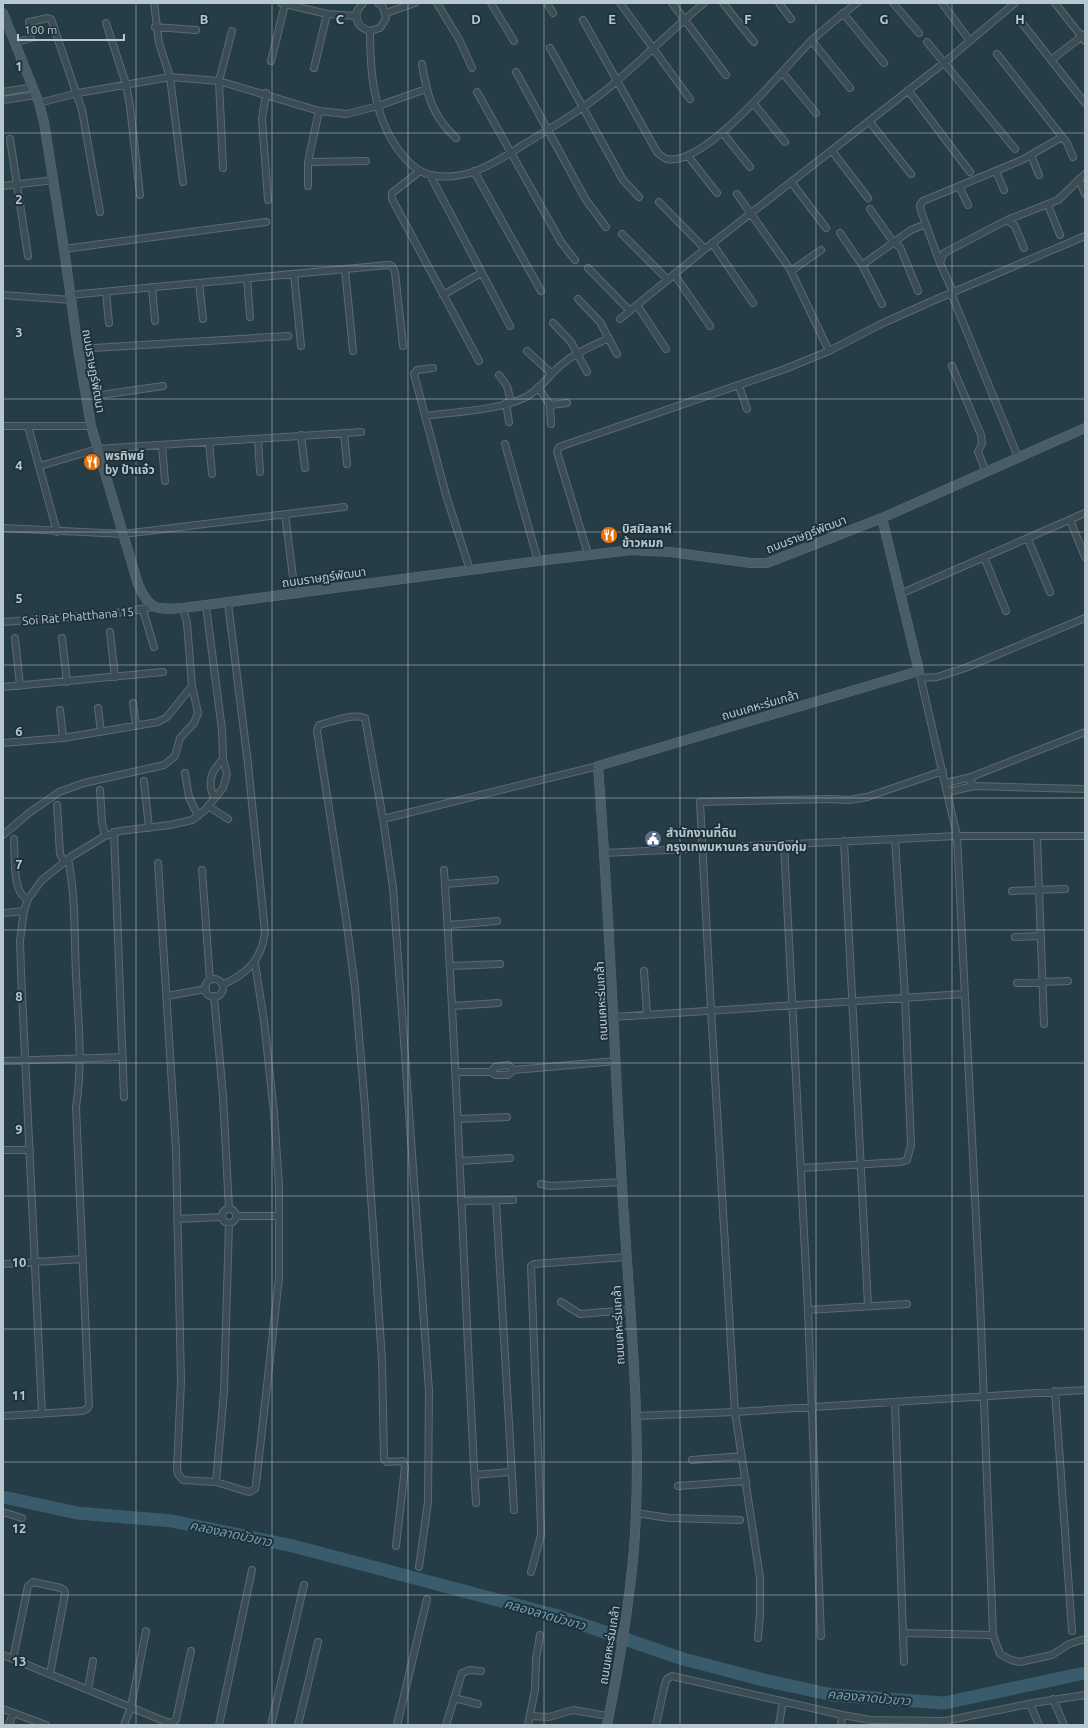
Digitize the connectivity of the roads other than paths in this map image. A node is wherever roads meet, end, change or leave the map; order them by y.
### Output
1 (154, 3) edge
2 (363, 3) edge
3 (378, 3) edge
4 (415, 3) edge
5 (437, 3) edge
6 (491, 3) edge
7 (547, 3) edge
8 (620, 3) edge
9 (672, 3) edge
10 (704, 3) edge
11 (723, 3) edge
12 (780, 3) edge
13 (857, 3) edge
14 (893, 3) edge
15 (942, 3) edge
16 (1015, 3) edge
17 (1055, 3) edge
18 (283, 4) edge
19 (3, 13) edge
20 (386, 13) junction
21 (553, 13) dead end
22 (843, 13) junction
23 (327, 14) junction
24 (356, 16) junction
25 (791, 19) dead end
26 (583, 20) dead end
27 (683, 20) junction
28 (106, 23) dead end
29 (1022, 23) dead end
30 (156, 27) junction
31 (196, 30) dead end
32 (232, 31) dead end
33 (370, 31) junction
34 (919, 33) dead end
35 (1084, 37) edge
36 (812, 41) junction
37 (970, 41) junction
38 (514, 42) dead end
39 (754, 42) dead end
40 (927, 42) dead end
41 (14, 43) junction
42 (550, 48) dead end
43 (651, 48) junction
44 (997, 54) dead end
45 (1051, 60) junction
46 (271, 61) dead end
47 (944, 62) junction
48 (884, 63) dead end
49 (422, 64) dead end
50 (314, 68) dead end
51 (472, 68) dead end
52 (516, 72) dead end
53 (782, 72) junction
54 (726, 75) dead end
55 (170, 77) junction
56 (618, 80) junction
57 (219, 81) junction
58 (126, 84) junction
59 (850, 88) dead end
60 (426, 89) junction
61 (908, 90) junction
62 (3, 92) edge
63 (477, 92) dead end
64 (78, 93) junction
65 (36, 95) junction
66 (266, 95) junction
67 (690, 99) dead end
68 (3, 100) edge
69 (1085, 103) edge
70 (754, 104) junction
71 (378, 106) junction
72 (582, 108) junction
73 (319, 111) junction
74 (816, 113) dead end
75 (869, 121) junction
76 (548, 130) junction
77 (722, 132) junction
78 (1062, 137) junction
79 (456, 138) dead end
80 (10, 139) dead end
81 (786, 142) dead end
82 (1015, 149) dead end
83 (832, 151) junction
84 (511, 152) junction
85 (1031, 155) junction
86 (688, 156) junction
87 (1073, 157) dead end
88 (366, 161) dead end
89 (308, 162) junction
90 (750, 167) dead end
91 (222, 168) dead end
92 (420, 171) junction
93 (474, 171) junction
94 (996, 171) junction
95 (970, 172) dead end
96 (911, 174) dead end
97 (1085, 174) edge
98 (430, 175) junction
99 (1039, 175) dead end
100 (1079, 179) junction
101 (54, 180) junction
102 (184, 182) dead end
103 (792, 183) junction
104 (18, 185) junction
105 (3, 186) edge
106 (308, 186) dead end
107 (959, 186) junction
108 (1004, 190) dead end
109 (717, 193) dead end
110 (737, 194) dead end
111 (1085, 194) edge
112 (140, 195) dead end
113 (639, 197) dead end
114 (868, 198) dead end
115 (268, 200) dead end
116 (658, 202) dead end
117 (968, 205) dead end
118 (1048, 205) junction
119 (870, 209) dead end
120 (100, 212) dead end
121 (752, 213) junction
122 (1007, 220) junction
123 (266, 222) dead end
124 (926, 224) junction
125 (606, 227) dead end
126 (826, 228) dead end
127 (840, 233) dead end
128 (622, 234) dead end
129 (1060, 236) dead end
130 (1085, 236) edge
131 (894, 243) junction
132 (712, 244) junction
133 (1024, 248) dead end
134 (64, 249) junction
135 (705, 249) junction
136 (821, 250) dead end
137 (28, 256) dead end
138 (575, 260) dead end
139 (940, 263) junction
140 (862, 265) junction
141 (588, 268) dead end
142 (345, 269) junction
143 (791, 271) junction
144 (481, 273) junction
145 (294, 274) junction
146 (674, 274) junction
147 (247, 278) junction
148 (668, 280) junction
149 (199, 283) junction
150 (152, 287) junction
151 (540, 291) dead end
152 (918, 291) dead end
153 (106, 292) junction
154 (952, 293) junction
155 (443, 294) junction
156 (3, 295) edge
157 (70, 298) junction
158 (578, 299) dead end
159 (637, 304) junction
160 (753, 304) dead end
161 (882, 304) dead end
162 (630, 311) junction
163 (250, 317) dead end
164 (204, 319) dead end
165 (620, 319) dead end
166 (155, 321) dead end
167 (109, 323) dead end
168 (553, 323) dead end
169 (510, 326) dead end
170 (710, 326) dead end
171 (288, 336) dead end
172 (609, 338) junction
173 (301, 346) dead end
174 (403, 346) dead end
175 (78, 349) junction
176 (666, 349) dead end
177 (352, 351) dead end
178 (527, 351) dead end
179 (829, 351) junction
180 (578, 353) junction
181 (617, 354) dead end
182 (479, 361) dead end
183 (952, 366) dead end
184 (433, 368) dead end
185 (587, 372) dead end
186 (551, 373) junction
187 (499, 374) dead end
188 (163, 386) dead end
189 (739, 386) junction
190 (538, 388) junction
191 (87, 397) junction
192 (509, 403) junction
193 (567, 403) dead end
194 (550, 405) junction
195 (747, 409) dead end
196 (425, 416) junction
197 (509, 422) dead end
198 (551, 424) dead end
199 (3, 426) edge
200 (28, 426) junction
201 (91, 426) junction
202 (1085, 428) edge
203 (361, 432) dead end
204 (344, 433) junction
205 (301, 435) junction
206 (258, 439) junction
207 (209, 442) junction
208 (505, 444) dead end
209 (162, 445) junction
210 (97, 449) junction
211 (1018, 457) junction
212 (347, 464) dead end
213 (40, 466) junction
214 (305, 468) dead end
215 (260, 472) dead end
216 (986, 472) junction
217 (212, 474) dead end
218 (165, 481) dead end
219 (344, 507) dead end
220 (1085, 513) edge
221 (285, 514) junction
222 (882, 518) junction
223 (1070, 520) junction
224 (3, 528) edge
225 (57, 532) junction
226 (122, 534) junction
227 (1028, 539) junction
228 (588, 554) junction
229 (984, 557) junction
230 (1085, 557) edge
231 (538, 561) junction
232 (470, 570) junction
233 (1050, 592) dead end
234 (295, 593) junction
235 (900, 594) junction
236 (228, 603) junction
237 (206, 606) junction
238 (153, 607) junction
239 (182, 608) junction
240 (143, 610) junction
241 (1006, 611) dead end
242 (1085, 618) edge
243 (3, 622) edge
244 (110, 632) dead end
245 (15, 638) dead end
246 (62, 638) dead end
247 (154, 647) dead end
248 (163, 672) dead end
249 (920, 675) junction
250 (115, 677) junction
251 (67, 682) junction
252 (20, 686) junction
253 (192, 686) junction
254 (3, 687) edge
255 (133, 704) dead end
256 (98, 708) dead end
257 (60, 710) dead end
258 (136, 726) junction
259 (101, 732) junction
260 (1085, 732) edge
261 (63, 738) junction
262 (3, 743) edge
263 (223, 759) junction
264 (598, 766) junction
265 (943, 771) junction
266 (184, 773) dead end
267 (971, 777) junction
268 (144, 781) dead end
269 (946, 783) junction
270 (974, 786) junction
271 (1085, 788) edge
272 (100, 790) dead end
273 (948, 792) junction
274 (214, 798) junction
275 (57, 805) dead end
276 (208, 806) junction
277 (198, 816) junction
278 (228, 819) dead end
279 (383, 819) junction
280 (149, 828) junction
281 (114, 832) junction
282 (3, 835) edge
283 (105, 836) junction
284 (958, 836) junction
285 (1037, 836) junction
286 (1085, 836) edge
287 (14, 839) dead end
288 (895, 839) junction
289 (844, 841) junction
290 (784, 844) junction
291 (702, 848) junction
292 (605, 854) junction
293 (66, 860) junction
294 (158, 863) dead end
295 (202, 870) dead end
296 (444, 870) dead end
297 (495, 880) dead end
298 (445, 884) junction
299 (1039, 889) junction
300 (1065, 889) dead end
301 (1012, 890) dead end
302 (28, 898) junction
303 (24, 911) junction
304 (3, 913) edge
305 (497, 921) dead end
306 (449, 925) junction
307 (1041, 936) junction
308 (1015, 937) dead end
309 (255, 963) junction
310 (500, 964) dead end
311 (451, 966) junction
312 (644, 971) dead end
313 (210, 980) junction
314 (1068, 981) dead end
315 (1043, 982) junction
316 (1017, 984) dead end
317 (222, 985) junction
318 (206, 990) junction
319 (964, 994) junction
320 (167, 996) junction
321 (214, 996) junction
322 (905, 997) junction
323 (852, 1001) junction
324 (498, 1003) dead end
325 (792, 1004) junction
326 (453, 1006) junction
327 (711, 1010) junction
328 (647, 1014) junction
329 (614, 1017) junction
330 (1044, 1024) dead end
331 (123, 1057) junction
332 (79, 1059) junction
333 (3, 1061) edge
334 (26, 1061) junction
335 (616, 1061) junction
336 (457, 1072) junction
337 (124, 1097) dead end
338 (507, 1117) dead end
339 (459, 1119) junction
340 (3, 1150) edge
341 (30, 1150) junction
342 (510, 1158) dead end
343 (461, 1161) junction
344 (860, 1165) junction
345 (801, 1168) junction
346 (622, 1182) junction
347 (541, 1184) dead end
348 (513, 1200) dead end
349 (461, 1201) junction
350 (496, 1201) junction
351 (229, 1208) junction
352 (236, 1216) junction
353 (279, 1216) junction
354 (221, 1217) junction
355 (177, 1219) junction
356 (229, 1223) junction
357 (626, 1257) junction
358 (83, 1259) junction
359 (36, 1262) junction
360 (3, 1264) edge
361 (561, 1302) dead end
362 (907, 1304) dead end
363 (868, 1306) junction
364 (629, 1310) junction
365 (808, 1310) junction
366 (1085, 1390) edge
367 (1056, 1391) junction
368 (984, 1396) junction
369 (895, 1402) junction
370 (812, 1407) junction
371 (736, 1412) junction
372 (42, 1414) junction
373 (3, 1416) edge
374 (636, 1416) junction
375 (742, 1456) junction
376 (692, 1460) dead end
377 (511, 1472) junction
378 (474, 1475) junction
379 (746, 1481) junction
380 (216, 1482) junction
381 (678, 1486) dead end
382 (476, 1503) dead end
383 (514, 1510) dead end
384 (3, 1512) edge
385 (636, 1513) junction
386 (22, 1518) dead end
387 (740, 1520) dead end
388 (396, 1546) dead end
389 (419, 1567) dead end
390 (252, 1570) dead end
391 (531, 1572) dead end
392 (304, 1585) dead end
393 (427, 1599) dead end
394 (146, 1631) dead end
395 (1072, 1631) dead end
396 (903, 1633) junction
397 (540, 1635) dead end
398 (993, 1635) junction
399 (821, 1636) dead end
400 (758, 1638) dead end
401 (1085, 1639) edge
402 (318, 1642) dead end
403 (191, 1651) dead end
404 (3, 1655) edge
405 (13, 1659) junction
406 (93, 1661) dead end
407 (904, 1662) dead end
408 (481, 1671) dead end
409 (50, 1674) junction
410 (88, 1690) junction
411 (1085, 1694) edge
412 (454, 1698) junction
413 (1052, 1699) junction
414 (783, 1700) junction
415 (478, 1704) dead end
416 (1030, 1704) junction
417 (131, 1707) junction
418 (3, 1709) edge
419 (13, 1713) junction
420 (530, 1716) junction
421 (842, 1716) junction
422 (608, 1721) edge
423 (871, 1722) edge
424 (124, 1723) edge
425 (9, 1725) edge
426 (46, 1725) edge
427 (219, 1725) edge
428 (271, 1725) edge
429 (298, 1725) edge
430 (397, 1725) edge
431 (446, 1725) edge
432 (528, 1725) edge
433 (656, 1725) edge
434 (779, 1725) edge
435 (841, 1725) edge
436 (1039, 1725) edge
437 (1064, 1725) edge

1 - 30 street
2 - 24 street
3 - 20 street
4 - 20 street
5 - 51 street
6 - 38 street
7 - 21 street
8 - 43 street
9 - 27 street
10 - 27 street
11 - 39 street
12 - 25 street
13 - 22 street
14 - 34 street
15 - 37 street
16 - 37 street
17 - 35 street
18 - 23 street
18 - 46 street
19 - 41 street, ถนนราษฏร์พัฒนา
20 - 33 street
22 - 36 street
22 - 48 street
23 - 24 street
23 - 50 street
24 - 33 street
26 - 56 street
27 - 43 street
27 - 54 street
28 - 58 street
29 - 45 street
30 - 31 street
30 - 55 street
32 - 57 street
33 - 71 street
35 - 45 street
36 - 53 street
36 - 59 street
37 - 47 street
40 - 47 street
41 - 64 street
41 - 65 street, ถนนราษฏร์พัฒนา
42 - 72 street
43 - 56 street
43 - 67 street
44 - 78 street
45 - 69 street
47 - 61 street
47 - 82 street
49 - 60 street
52 - 76 street
53 - 70 street
53 - 74 street
55 - 57 street
55 - 58 street
55 - 102 street
56 - 72 street
56 - 86 street
57 - 66 street
57 - 91 street
58 - 64 street
58 - 112 street
60 - 71 street
60 - 79 street
61 - 75 street
61 - 95 street
62 - 65 street
63 - 84 street
64 - 65 street
64 - 120 street
65 - 68 street
65 - 101 street, ถนนราษฏร์พัฒนา
66 - 73 street
66 - 115 street
70 - 77 street
70 - 81 street
71 - 73 street
71 - 92 street
72 - 76 street
72 - 113 street
73 - 89 street
75 - 83 street
75 - 96 street
76 - 84 street
76 - 125 street
77 - 86 street
77 - 90 street
78 - 85 street
78 - 87 street
80 - 104 street
83 - 103 street
83 - 114 street
84 - 93 street
84 - 138 street
85 - 94 street
85 - 99 street
86 - 109 street
88 - 89 street
89 - 106 street
92 - 98 street
92 - 155 street
93 - 98 street
93 - 151 street
94 - 107 street
94 - 108 street
97 - 100 street
98 - 144 street
100 - 111 street
100 - 118 street
101 - 104 street
101 - 134 street, ถนนราษฏร์พัฒนา
103 - 121 street
103 - 126 street
104 - 105 street
104 - 137 street
107 - 117 street
107 - 124 street
110 - 121 street
116 - 135 street
118 - 122 street
118 - 129 street
119 - 131 street
121 - 132 street
121 - 143 street
122 - 133 street
122 - 139 street
123 - 134 street
124 - 131 street
124 - 139 street
127 - 140 street
128 - 148 street
130 - 154 street
131 - 140 street
131 - 152 street
132 - 135 street
132 - 160 street
134 - 157 street, ถนนราษฏร์พัฒนา
135 - 146 street
136 - 143 street
139 - 154 street
140 - 161 street
141 - 162 street
142 - 145 street
142 - 174 street
142 - 177 street
143 - 179 street
144 - 155 street
144 - 169 street
145 - 147 street
145 - 173 street
146 - 148 street
146 - 170 street
147 - 149 street
147 - 163 street
148 - 159 street
149 - 150 street
149 - 164 street
150 - 153 street
150 - 166 street
153 - 157 street
153 - 167 street
154 - 179 street
154 - 211 street
155 - 182 street
156 - 157 street
157 - 175 street, ถนนราษฏร์พัฒนา
158 - 172 street
159 - 162 street
159 - 176 street
162 - 165 street
168 - 180 street
171 - 175 street
172 - 180 street
172 - 181 street
175 - 191 street, ถนนราษฏร์พัฒนา
178 - 186 street
179 - 189 street
180 - 185 street
180 - 186 street
183 - 216 street
184 - 196 street
186 - 190 street
187 - 192 street
188 - 191 street
189 - 195 street
189 - 228 street
190 - 192 street
190 - 194 street
191 - 201 street, ถนนราษฏร์พัฒนา
192 - 196 street
192 - 197 street
193 - 194 street
194 - 198 street
196 - 232 street
199 - 200 street
200 - 201 street
200 - 213 street
201 - 210 street, ถนนราษฏร์พัฒนา
202 - 211 street, ถนนราษฏร์พัฒนา
203 - 204 street
204 - 205 street
204 - 212 street
205 - 206 street
205 - 214 street
206 - 207 street
206 - 215 street
207 - 209 street
207 - 217 street
208 - 231 street
209 - 210 street
209 - 218 street
210 - 213 street
210 - 226 street, ถนนราษฏร์พัฒนา
211 - 216 street, ถนนราษฏร์พัฒนา
213 - 225 street
216 - 222 street, ถนนราษฏร์พัฒนา
219 - 221 street
220 - 223 street
221 - 226 street
221 - 234 street
222 - 228 street, ถนนราษฏร์พัฒนา
222 - 235 street
223 - 227 street
223 - 230 street
224 - 225 street
225 - 226 street
226 - 238 street, ถนนราษฏร์พัฒนา
227 - 229 street
227 - 233 street
228 - 231 street, ถนนราษฏร์พัฒนา
229 - 235 street
229 - 241 street
231 - 232 street, ถนนราษฏร์พัฒนา
232 - 234 street, ถนนราษฏร์พัฒนา
234 - 236 street, ถนนราษฏร์พัฒนา
235 - 249 street
236 - 237 street, ถนนราษฏร์พัฒนา
236 - 309 street
237 - 239 street, ถนนราษฏร์พัฒนา
237 - 263 street
238 - 239 street, ถนนราษฏร์พัฒนา
238 - 240 street, Soi Rat Phatthana 15
239 - 253 street
240 - 243 street, Soi Rat Phatthana 15
240 - 247 street
242 - 249 street
244 - 250 street
245 - 252 street
246 - 251 street
248 - 250 street
249 - 264 street, ถนนเคหะร่มเกล้า
249 - 265 street
250 - 251 street
251 - 252 street
252 - 254 street
253 - 258 street
253 - 282 street
255 - 258 street
256 - 259 street
257 - 261 street
258 - 259 street
259 - 261 street
260 - 267 street
261 - 262 street
263 - 274 street
263 - 274 street
264 - 279 street
264 - 292 street, ถนนเคหะร่มเกล้า
265 - 269 street
265 - 291 street
266 - 277 street
267 - 269 street
267 - 270 street
268 - 280 street
269 - 273 street
270 - 271 street
270 - 273 street
272 - 283 street
273 - 284 street
274 - 276 street
275 - 293 street
276 - 277 street
276 - 278 street
277 - 280 street
279 - 388 street
279 - 389 street
280 - 281 street
281 - 283 street
281 - 331 street
283 - 293 street
284 - 285 street
284 - 288 street
284 - 319 street
285 - 286 street
285 - 299 street
287 - 302 street
288 - 289 street
288 - 322 street
289 - 290 street
289 - 323 street
290 - 291 street
290 - 325 street
291 - 292 street
291 - 327 street
292 - 329 street, ถนนเคหะร่มเกล้า
293 - 302 street
293 - 332 street
294 - 320 street
295 - 313 street
296 - 298 street
297 - 298 street
298 - 306 street
299 - 300 street
299 - 301 street
299 - 307 street
302 - 303 street
303 - 304 street
303 - 334 street
305 - 306 street
306 - 311 street
307 - 308 street
307 - 315 street
309 - 317 street
309 - 353 street
310 - 311 street
311 - 326 street
312 - 328 street
313 - 317 street
313 - 318 street
314 - 315 street
315 - 316 street
315 - 330 street
317 - 321 street
318 - 320 street
318 - 321 street
319 - 322 street
319 - 368 street
320 - 355 street
321 - 351 street
322 - 323 street
322 - 344 street
323 - 325 street
323 - 344 street
324 - 326 street
325 - 327 street
325 - 345 street
326 - 336 street
327 - 328 street
327 - 371 street
328 - 329 street
329 - 335 street, ถนนเคหะร่มเกล้า
331 - 332 street
331 - 337 street
332 - 334 street
332 - 358 street
333 - 334 street
334 - 341 street
335 - 336 street
335 - 346 street, ถนนเคหะร่มเกล้า
336 - 339 street
338 - 339 street
339 - 343 street
340 - 341 street
341 - 359 street
342 - 343 street
343 - 349 street
344 - 345 street
344 - 363 street
345 - 365 street
346 - 347 street
346 - 357 street, ถนนเคหะร่มเกล้า
348 - 350 street
349 - 350 street
349 - 378 street
350 - 377 street
351 - 352 street
351 - 354 street
352 - 353 street
352 - 356 street
353 - 380 street
354 - 355 street
354 - 356 street
355 - 380 street
356 - 380 street
357 - 364 street, ถนนเคหะร่มเกล้า
357 - 391 street
358 - 359 street
358 - 372 street
359 - 360 street
359 - 372 street
361 - 364 street
362 - 363 street
363 - 365 street
364 - 374 street, ถนนเคหะร่มเกล้า
365 - 370 street
366 - 367 street
367 - 368 street
367 - 395 street
368 - 369 street
368 - 398 street
369 - 370 street
369 - 396 street
370 - 371 street
370 - 399 street
371 - 374 street
371 - 375 street
372 - 373 street
374 - 385 street, ถนนเคหะร่มเกล้า
375 - 376 street
375 - 379 street
377 - 378 street
377 - 383 street
378 - 382 street
379 - 381 street
379 - 400 street
384 - 386 street
385 - 387 street
385 - 422 street, ถนนเคหะร่มเกล้า
390 - 427 street
392 - 428 street
393 - 430 street
394 - 417 street
396 - 398 street
396 - 407 street
397 - 420 street
398 - 401 street
402 - 429 street
403 - 417 street
404 - 405 street
405 - 409 street
405 - 409 street
406 - 410 street
408 - 412 street
409 - 410 street
410 - 417 street
411 - 413 street
412 - 415 street
412 - 431 street
413 - 416 street
413 - 437 street
414 - 421 street
414 - 433 street
414 - 434 street
416 - 423 street
416 - 436 street
417 - 424 street
418 - 419 street
419 - 425 street
419 - 426 street
420 - 422 street
420 - 432 street
421 - 423 street
421 - 435 street

